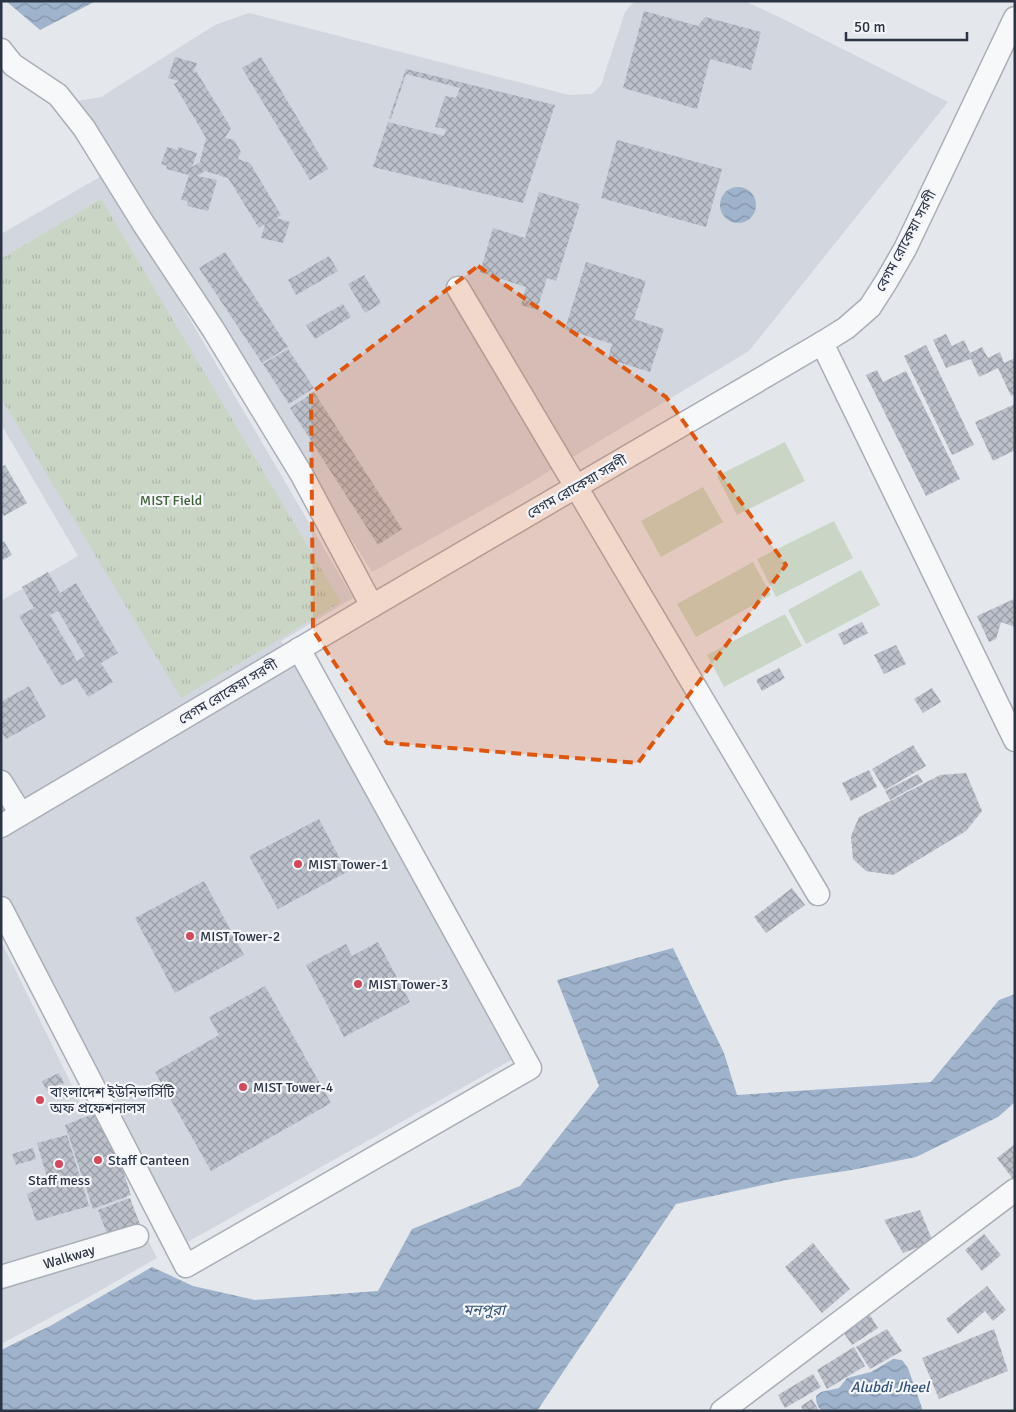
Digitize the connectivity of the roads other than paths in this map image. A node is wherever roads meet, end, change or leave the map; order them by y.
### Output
1 (1015, 18) edge
2 (1, 50) edge
3 (458, 288) dead end
4 (822, 343) junction
5 (577, 487) junction
6 (372, 606) junction
7 (299, 650) junction
8 (1015, 740) edge
9 (1, 782) edge
10 (21, 814) junction
11 (1, 826) edge
12 (818, 894) dead end
13 (1, 908) edge
14 (1015, 1190) edge
15 (137, 1236) dead end
16 (1, 1277) edge
17 (722, 1411) edge

1 - 4 street, বেগম রোকেয়া সরণী
2 - 6 street
3 - 5 street
4 - 5 street, বেগম রোকেয়া সরণী
4 - 8 street
5 - 6 street, বেগম রোকেয়া সরণী
5 - 12 street
6 - 7 street, বেগম রোকেয়া সরণী
7 - 10 street, বেগম রোকেয়া সরণী
7 - 13 street
9 - 10 street
10 - 11 street, বেগম রোকেয়া সরণী
14 - 17 street
15 - 16 street, Walkway

